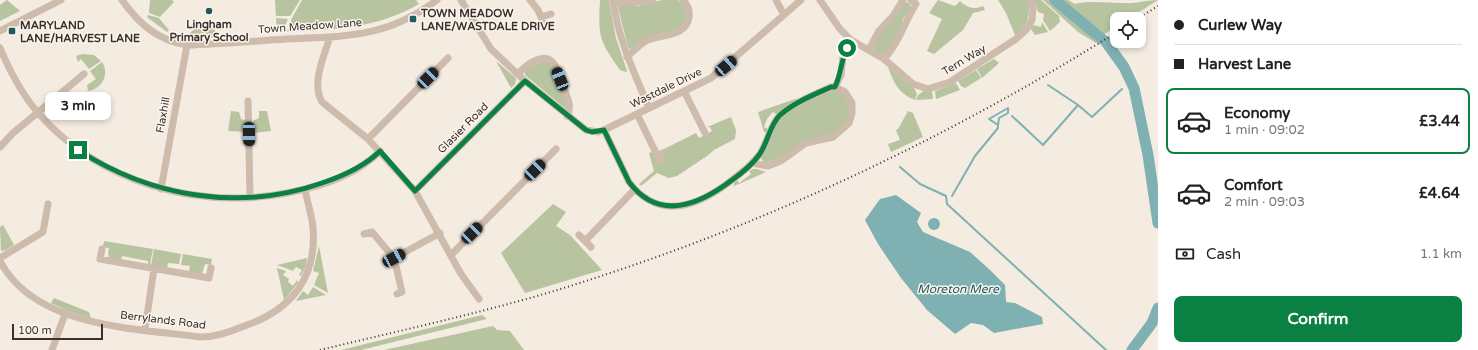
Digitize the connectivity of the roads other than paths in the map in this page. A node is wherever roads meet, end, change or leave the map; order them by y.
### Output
1 (61, 0) edge
2 (122, 0) edge
3 (437, 0) edge
4 (461, 0) edge
5 (530, 0) edge
6 (653, 0) edge
7 (683, 0) edge
8 (776, 0) edge
9 (801, 0) edge
10 (820, 0) edge
11 (903, 0) edge
12 (911, 0) edge
13 (1031, 0) edge
14 (613, 1) edge
15 (551, 14) dead end
16 (784, 15) junction
17 (0, 31) edge
18 (330, 37) junction
19 (851, 40) junction
20 (187, 46) junction
21 (0, 48) edge
22 (869, 49) junction
23 (627, 57) junction
24 (448, 58) dead end
25 (884, 59) junction
26 (84, 74) dead end
27 (518, 74) junction
28 (525, 81) junction
29 (835, 87) junction
30 (684, 91) junction
31 (248, 101) dead end
32 (649, 108) junction
33 (38, 113) junction
34 (637, 114) junction
35 (567, 116) junction
36 (604, 130) junction
37 (704, 133) dead end
38 (368, 139) junction
39 (0, 146) edge
40 (556, 148) dead end
41 (380, 151) junction
42 (665, 152) dead end
43 (752, 162) junction
44 (161, 189) junction
45 (304, 189) junction
46 (635, 189) junction
47 (415, 191) junction
48 (250, 198) junction
49 (48, 204) dead end
50 (440, 233) junction
51 (364, 234) dead end
52 (580, 235) dead end
53 (586, 240) junction
54 (591, 247) dead end
55 (102, 249) dead end
56 (451, 255) junction
57 (394, 258) junction
58 (0, 259) edge
59 (211, 268) dead end
60 (154, 269) junction
61 (397, 294) dead end
62 (479, 299) dead end
63 (65, 314) junction
64 (145, 329) junction
65 (52, 350) edge

1 - 17 street
2 - 20 street, Town Meadow Lane
3 - 18 street, Town Meadow Lane
4 - 27 street, Wastdale Drive
5 - 15 street
6 - 14 street
7 - 23 street
8 - 16 street
9 - 16 street, Wastdale Drive
10 - 19 street, Tern Way
11 - 22 street
12 - 25 street
13 - 25 street, Tern Way
14 - 23 street
16 - 30 street, Wastdale Drive
18 - 20 street, Town Meadow Lane
18 - 38 street
19 - 22 street, Tern Way
19 - 29 street
20 - 44 street, Flaxhill
21 - 33 street
22 - 25 street, Tern Way
23 - 32 street
24 - 38 street
26 - 33 street
27 - 28 street, Wastdale Drive
27 - 35 street
28 - 35 street, Wastdale Drive
28 - 47 street, Glasier Road
29 - 43 street
29 - 43 street
30 - 32 street, Wastdale Drive
30 - 37 street
31 - 48 street
32 - 34 street, Wastdale Drive
33 - 39 street
33 - 44 street
34 - 36 street, Wastdale Drive
34 - 42 street
35 - 36 street, Wastdale Drive
36 - 46 street
38 - 41 street
40 - 56 street
41 - 45 street
41 - 47 street
43 - 46 street
44 - 48 street
45 - 48 street
45 - 64 street, Berrylands Road
46 - 53 street
47 - 50 street
49 - 58 street
50 - 56 street
50 - 57 street
51 - 57 street
52 - 53 street
53 - 54 street
55 - 60 street
56 - 62 street
57 - 61 street
58 - 63 street, Berrylands Road
59 - 60 street
60 - 64 street
63 - 64 street, Berrylands Road
63 - 65 street

